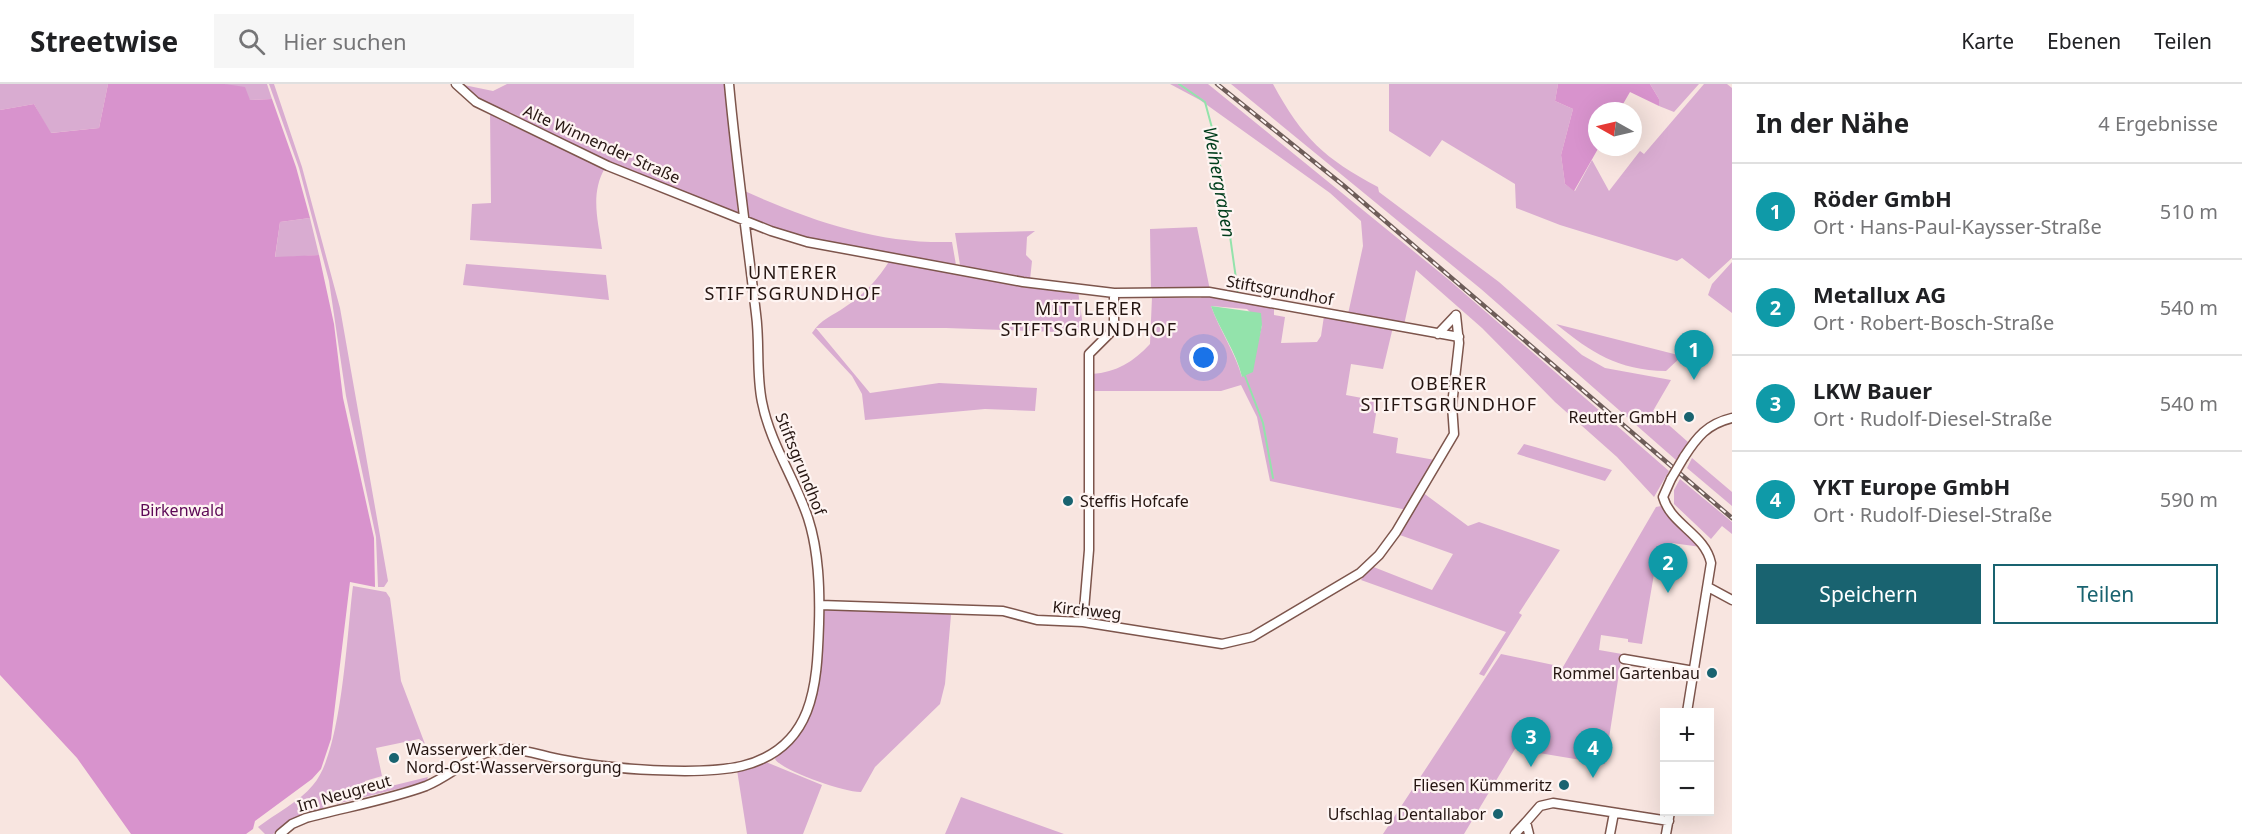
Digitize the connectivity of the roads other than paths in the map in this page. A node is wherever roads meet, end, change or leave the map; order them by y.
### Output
1 (456, 84) edge
2 (729, 84) edge
3 (743, 220) junction
4 (1114, 294) junction
5 (1438, 334) junction
6 (1459, 337) junction
7 (1732, 418) edge
8 (1708, 587) junction
9 (1732, 600) edge
10 (820, 605) junction
11 (1083, 622) junction
12 (1624, 659) dead end
13 (1694, 671) junction
14 (1688, 708) edge
15 (767, 758) joint
16 (1614, 813) junction
17 (1660, 816) edge
18 (1669, 816) edge
19 (1526, 822) junction
20 (280, 834) edge
21 (1515, 834) edge
22 (1529, 834) edge
23 (1610, 834) edge
24 (1666, 834) edge

1 - 3 street, Alte Winnender Straße
2 - 3 street
3 - 4 street, Stiftsgrundhof
3 - 10 street, Stiftsgrundhof
4 - 5 street, Stiftsgrundhof
4 - 11 street
5 - 6 street, Stiftsgrundhof
5 - 6 street
6 - 11 street, Kirchweg
7 - 8 street, bridge
8 - 9 street
8 - 13 street
10 - 11 street, Kirchweg
10 - 15 street, Stiftsgrundhof
12 - 13 street
13 - 14 street
15 - 20 street, Im Neugreut
16 - 17 street
16 - 19 street
16 - 23 street
18 - 24 street
19 - 21 street
19 - 22 street

